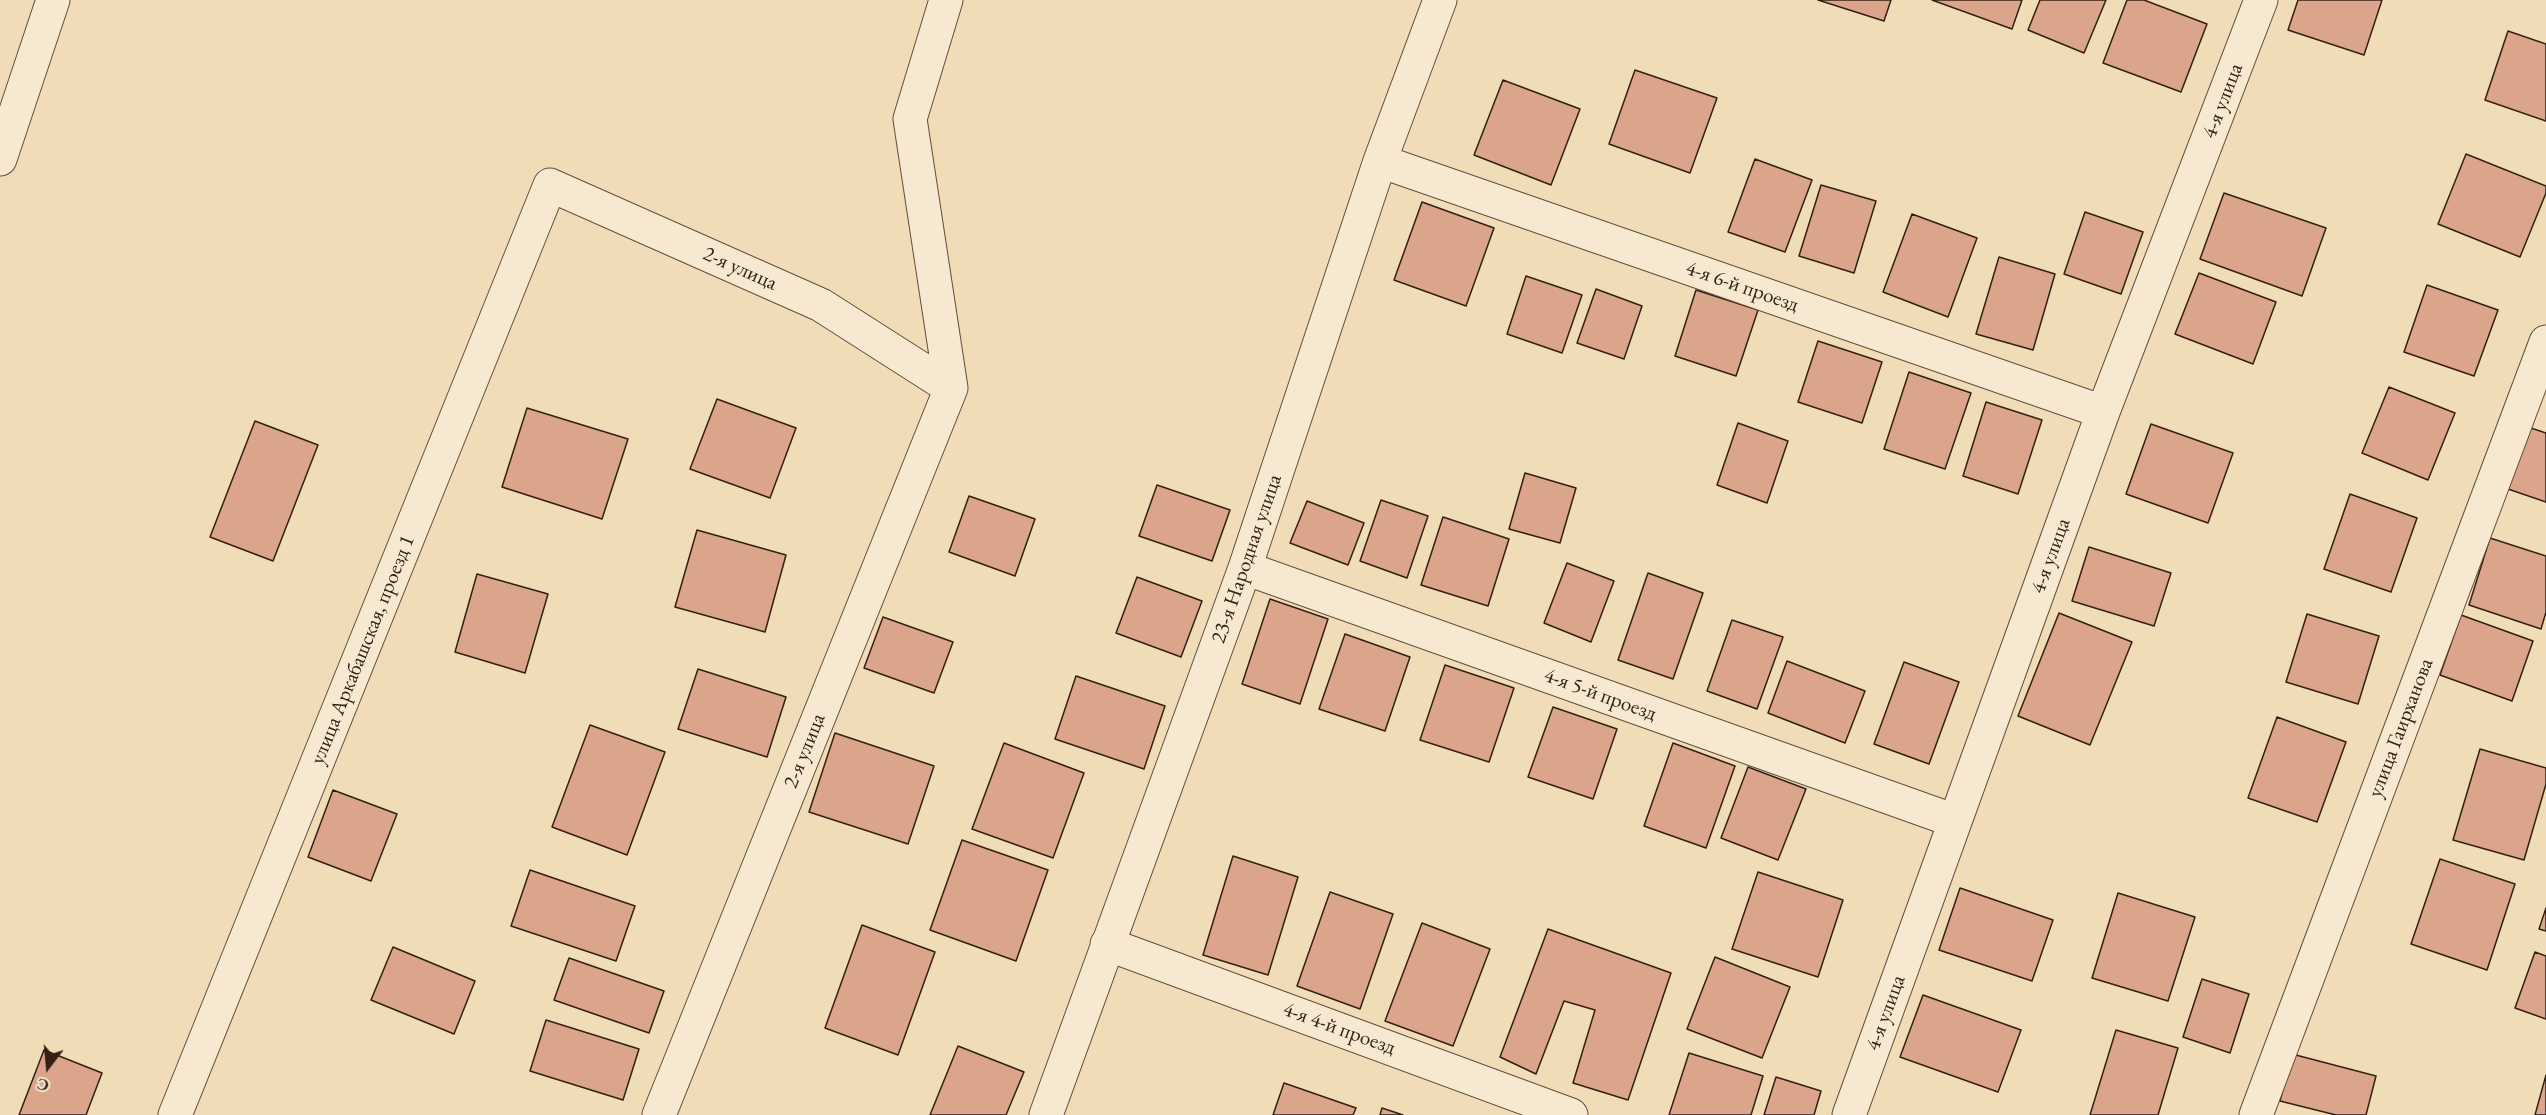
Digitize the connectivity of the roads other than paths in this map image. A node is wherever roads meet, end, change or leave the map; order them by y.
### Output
1 (53, 0) edge
2 (946, 0) edge
3 (1440, 0) edge
4 (2253, 2) edge
5 (0, 159) edge
6 (1380, 161) junction
7 (550, 185) joint
8 (2546, 342) edge
9 (951, 388) junction
10 (2103, 412) junction
11 (1245, 568) junction
12 (1955, 821) junction
13 (1107, 944) junction
14 (176, 1115) edge
15 (659, 1115) edge
16 (1046, 1115) edge
17 (1571, 1115) edge
18 (1849, 1115) edge
19 (2256, 1115) edge

1 - 5 street
2 - 9 street
3 - 6 street, 23-я Народная улица
4 - 10 street, 4-я улица
6 - 10 street, 4-я 6-й проезд
6 - 11 street, 23-я Народная улица
7 - 9 street, 2-я улица
7 - 14 street, улица Аркабашская, проезд 1
8 - 19 street, улица Гаирханова
9 - 15 street, 2-я улица
10 - 12 street, 4-я улица
11 - 12 street, 4-я 5-й проезд
11 - 13 street, 23-я Народная улица
12 - 18 street, 4-я улица
13 - 16 street, 23-я Народная улица
13 - 17 street, 4-я 4-й проезд

